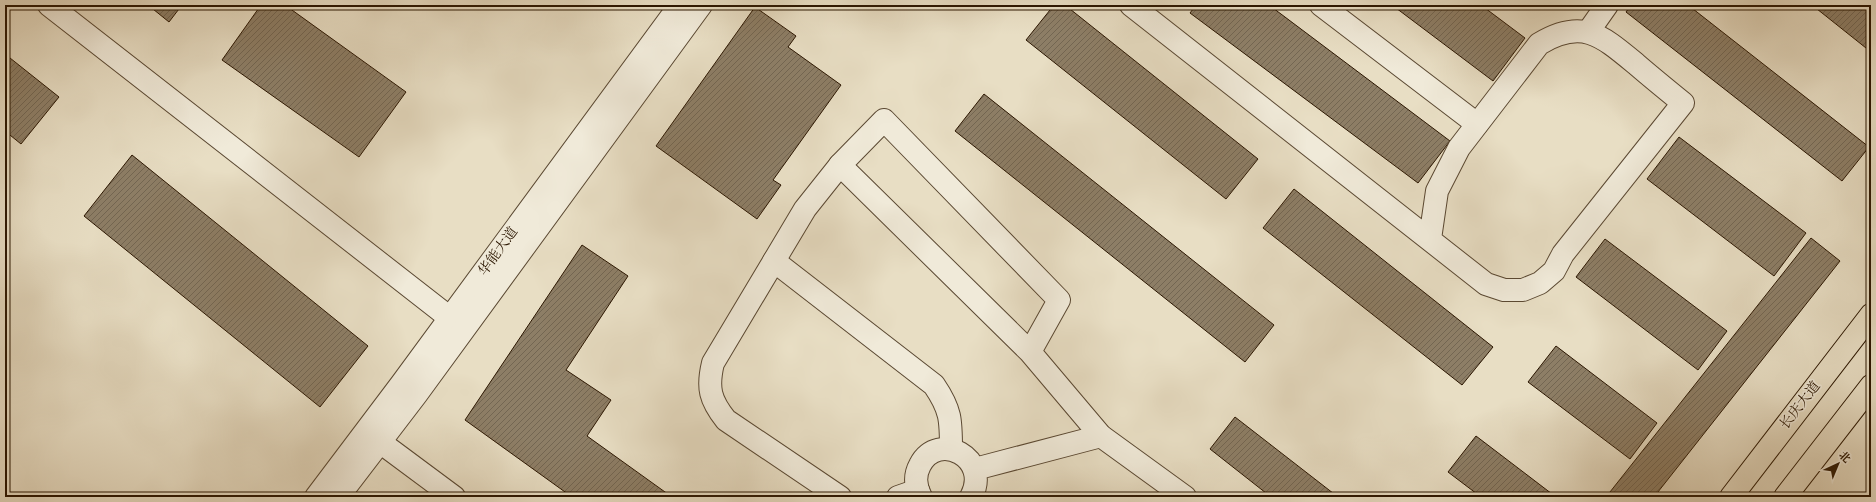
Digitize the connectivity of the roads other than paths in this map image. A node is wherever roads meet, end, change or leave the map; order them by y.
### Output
1 (49, 5) edge
2 (680, 5) edge
3 (701, 5) edge
4 (1321, 5) edge
5 (1607, 5) edge
6 (1135, 6) edge
7 (1588, 32) junction
8 (1477, 124) junction
9 (840, 165) junction
10 (1430, 239) junction
11 (774, 261) junction
12 (1871, 315) edge
13 (450, 318) junction
14 (1030, 352) junction
15 (1871, 386) edge
16 (1101, 436) junction
17 (380, 442) junction
18 (951, 449) junction
19 (975, 469) junction
20 (912, 495) edge
21 (316, 497) edge
22 (338, 497) edge
23 (454, 497) edge
24 (840, 497) edge
25 (971, 497) edge
26 (1185, 497) edge
27 (1731, 497) edge
28 (1785, 497) edge

1 - 13 street
2 - 13 street, 华能大道
3 - 17 street, 华能大道
4 - 8 street
5 - 7 street
6 - 10 street
7 - 8 street
7 - 10 street
8 - 10 street
9 - 11 street
9 - 14 street
9 - 14 street
11 - 18 street
11 - 24 street
12 - 27 main road, 长庆大道
13 - 21 street, 华能大道
14 - 16 street
15 - 28 main road
16 - 19 street
16 - 26 street
17 - 22 street, 华能大道
17 - 23 street
18 - 19 street
18 - 20 street
19 - 25 street

